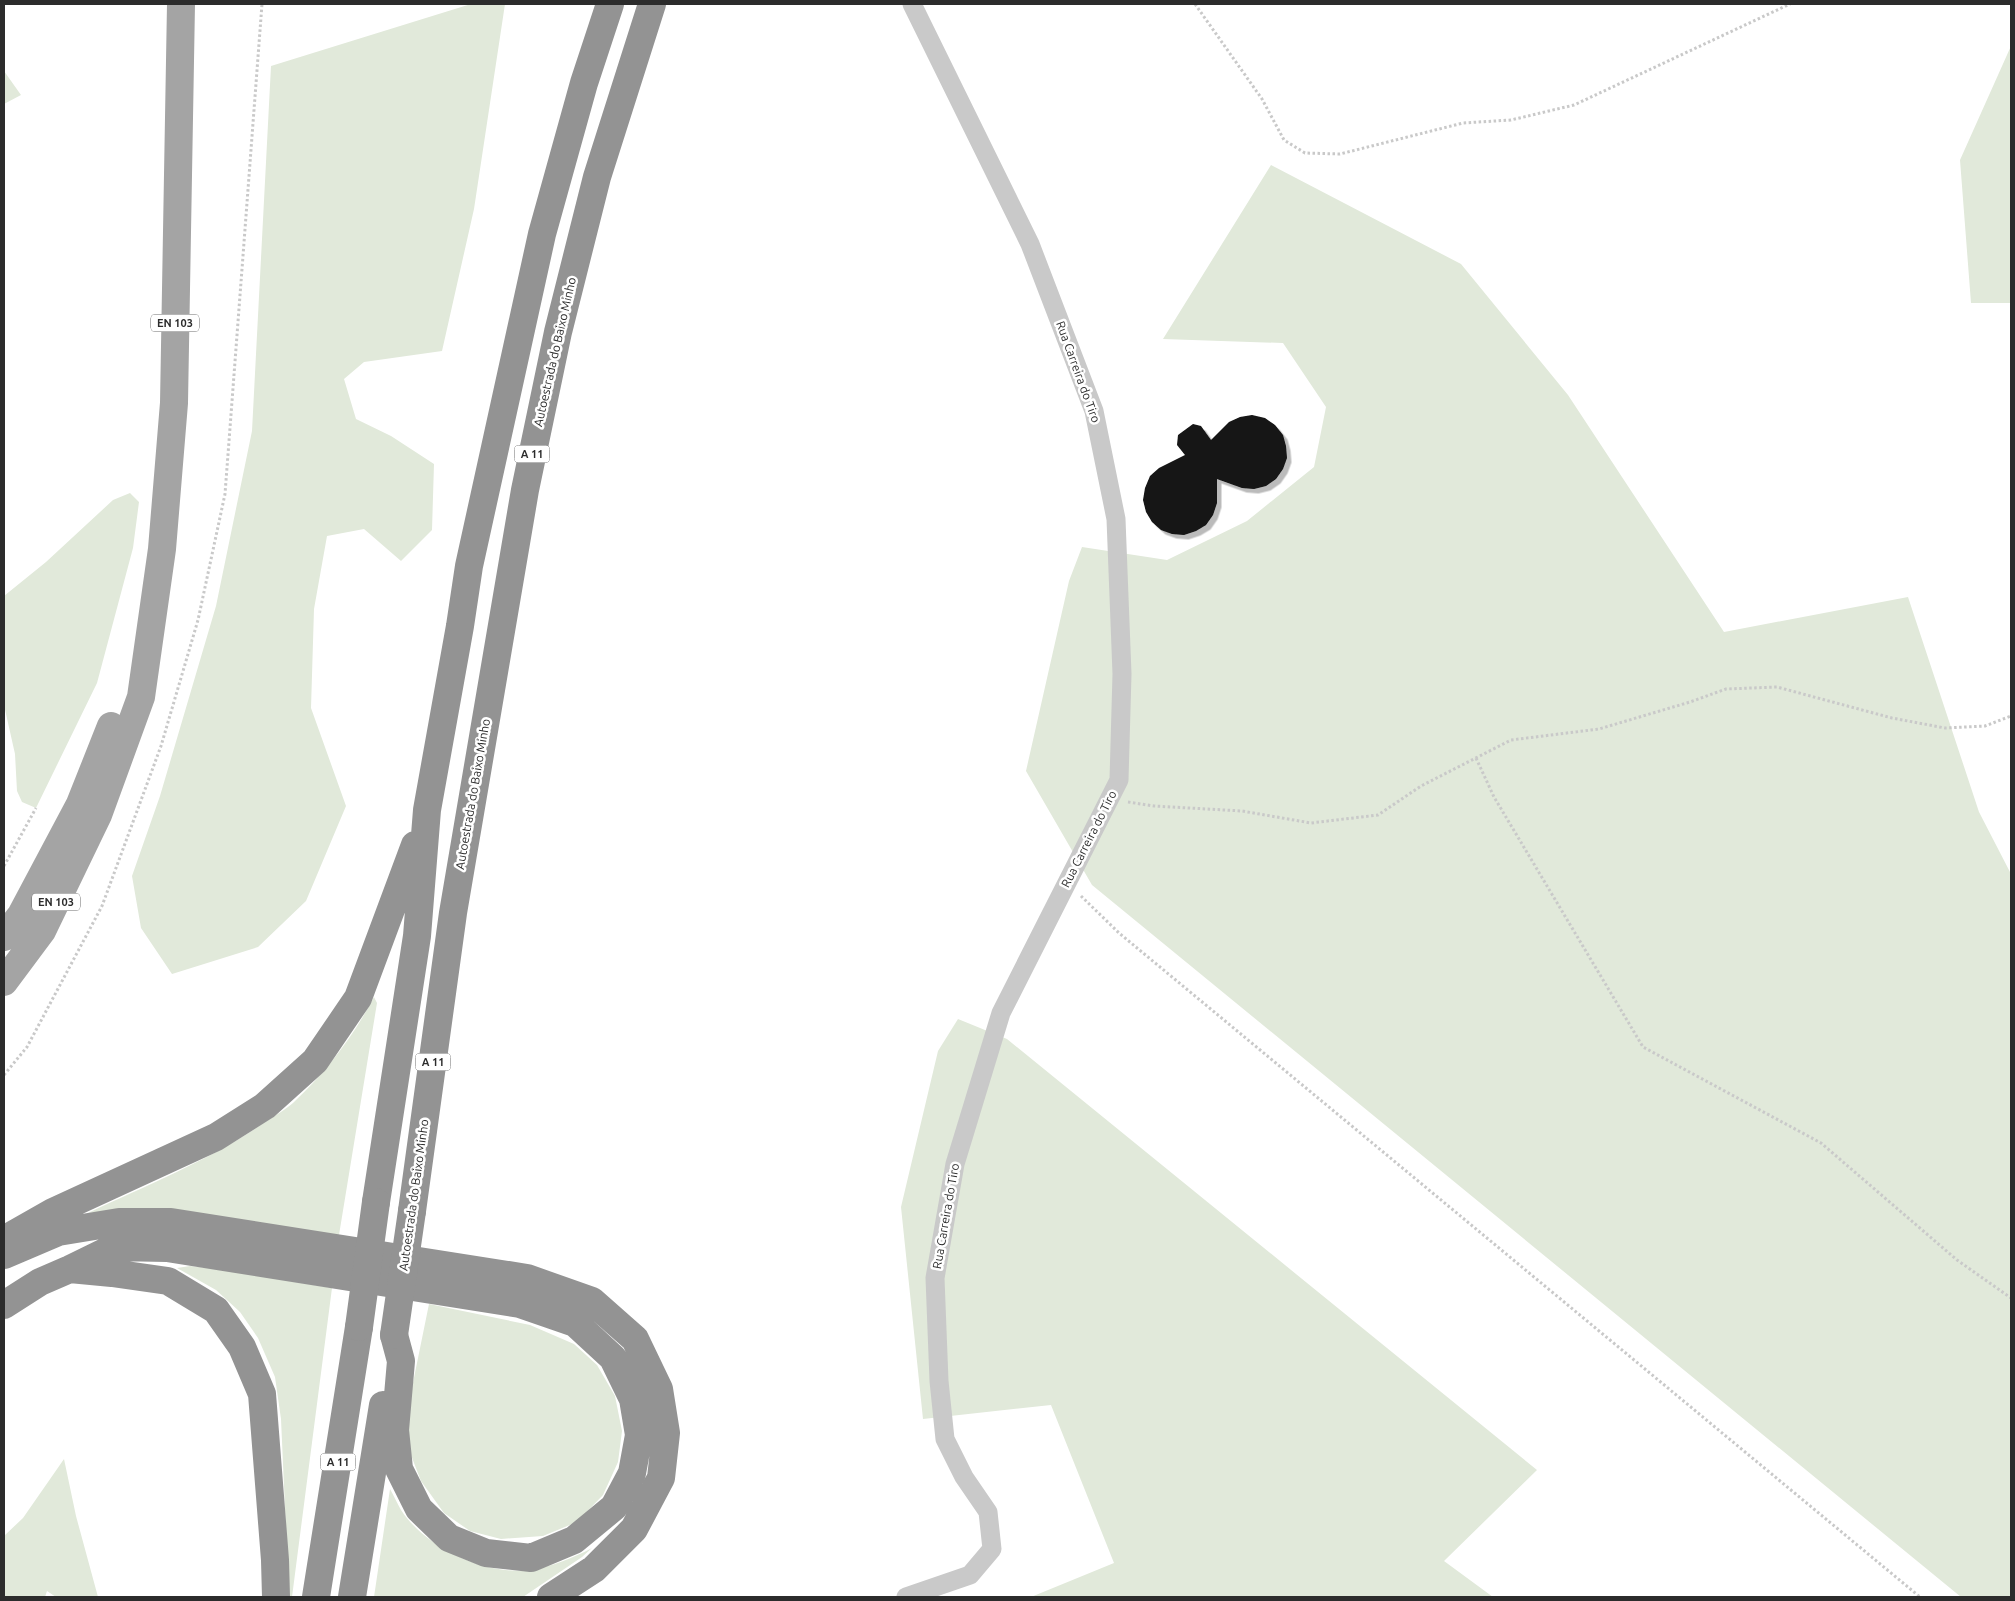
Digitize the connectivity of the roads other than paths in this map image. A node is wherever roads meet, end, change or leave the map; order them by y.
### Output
1 (181, 4) edge
2 (610, 4) edge
3 (652, 4) edge
4 (912, 4) edge
5 (162, 549) junction
6 (427, 810) junction
7 (4, 937) edge
8 (4, 982) edge
9 (4, 1240) edge
10 (4, 1255) edge
11 (70, 1269) junction
12 (4, 1305) edge
13 (394, 1335) junction
14 (276, 1597) edge
15 (316, 1597) edge
16 (352, 1597) edge
17 (551, 1597) edge
18 (906, 1597) edge

1 - 5 main road, EN 103
2 - 6 highway, A 11
3 - 13 highway, Autoestrada do Baixo Minho / A 11, bridge
4 - 18 street, Rua Carreira do Tiro
5 - 7 main road, EN 103
5 - 8 main road, EN 103
6 - 9 highway
6 - 15 highway, A 11, bridge
10 - 17 highway
11 - 12 highway
11 - 13 highway
11 - 14 highway
13 - 16 highway, Autoestrada do Baixo Minho / A 11

